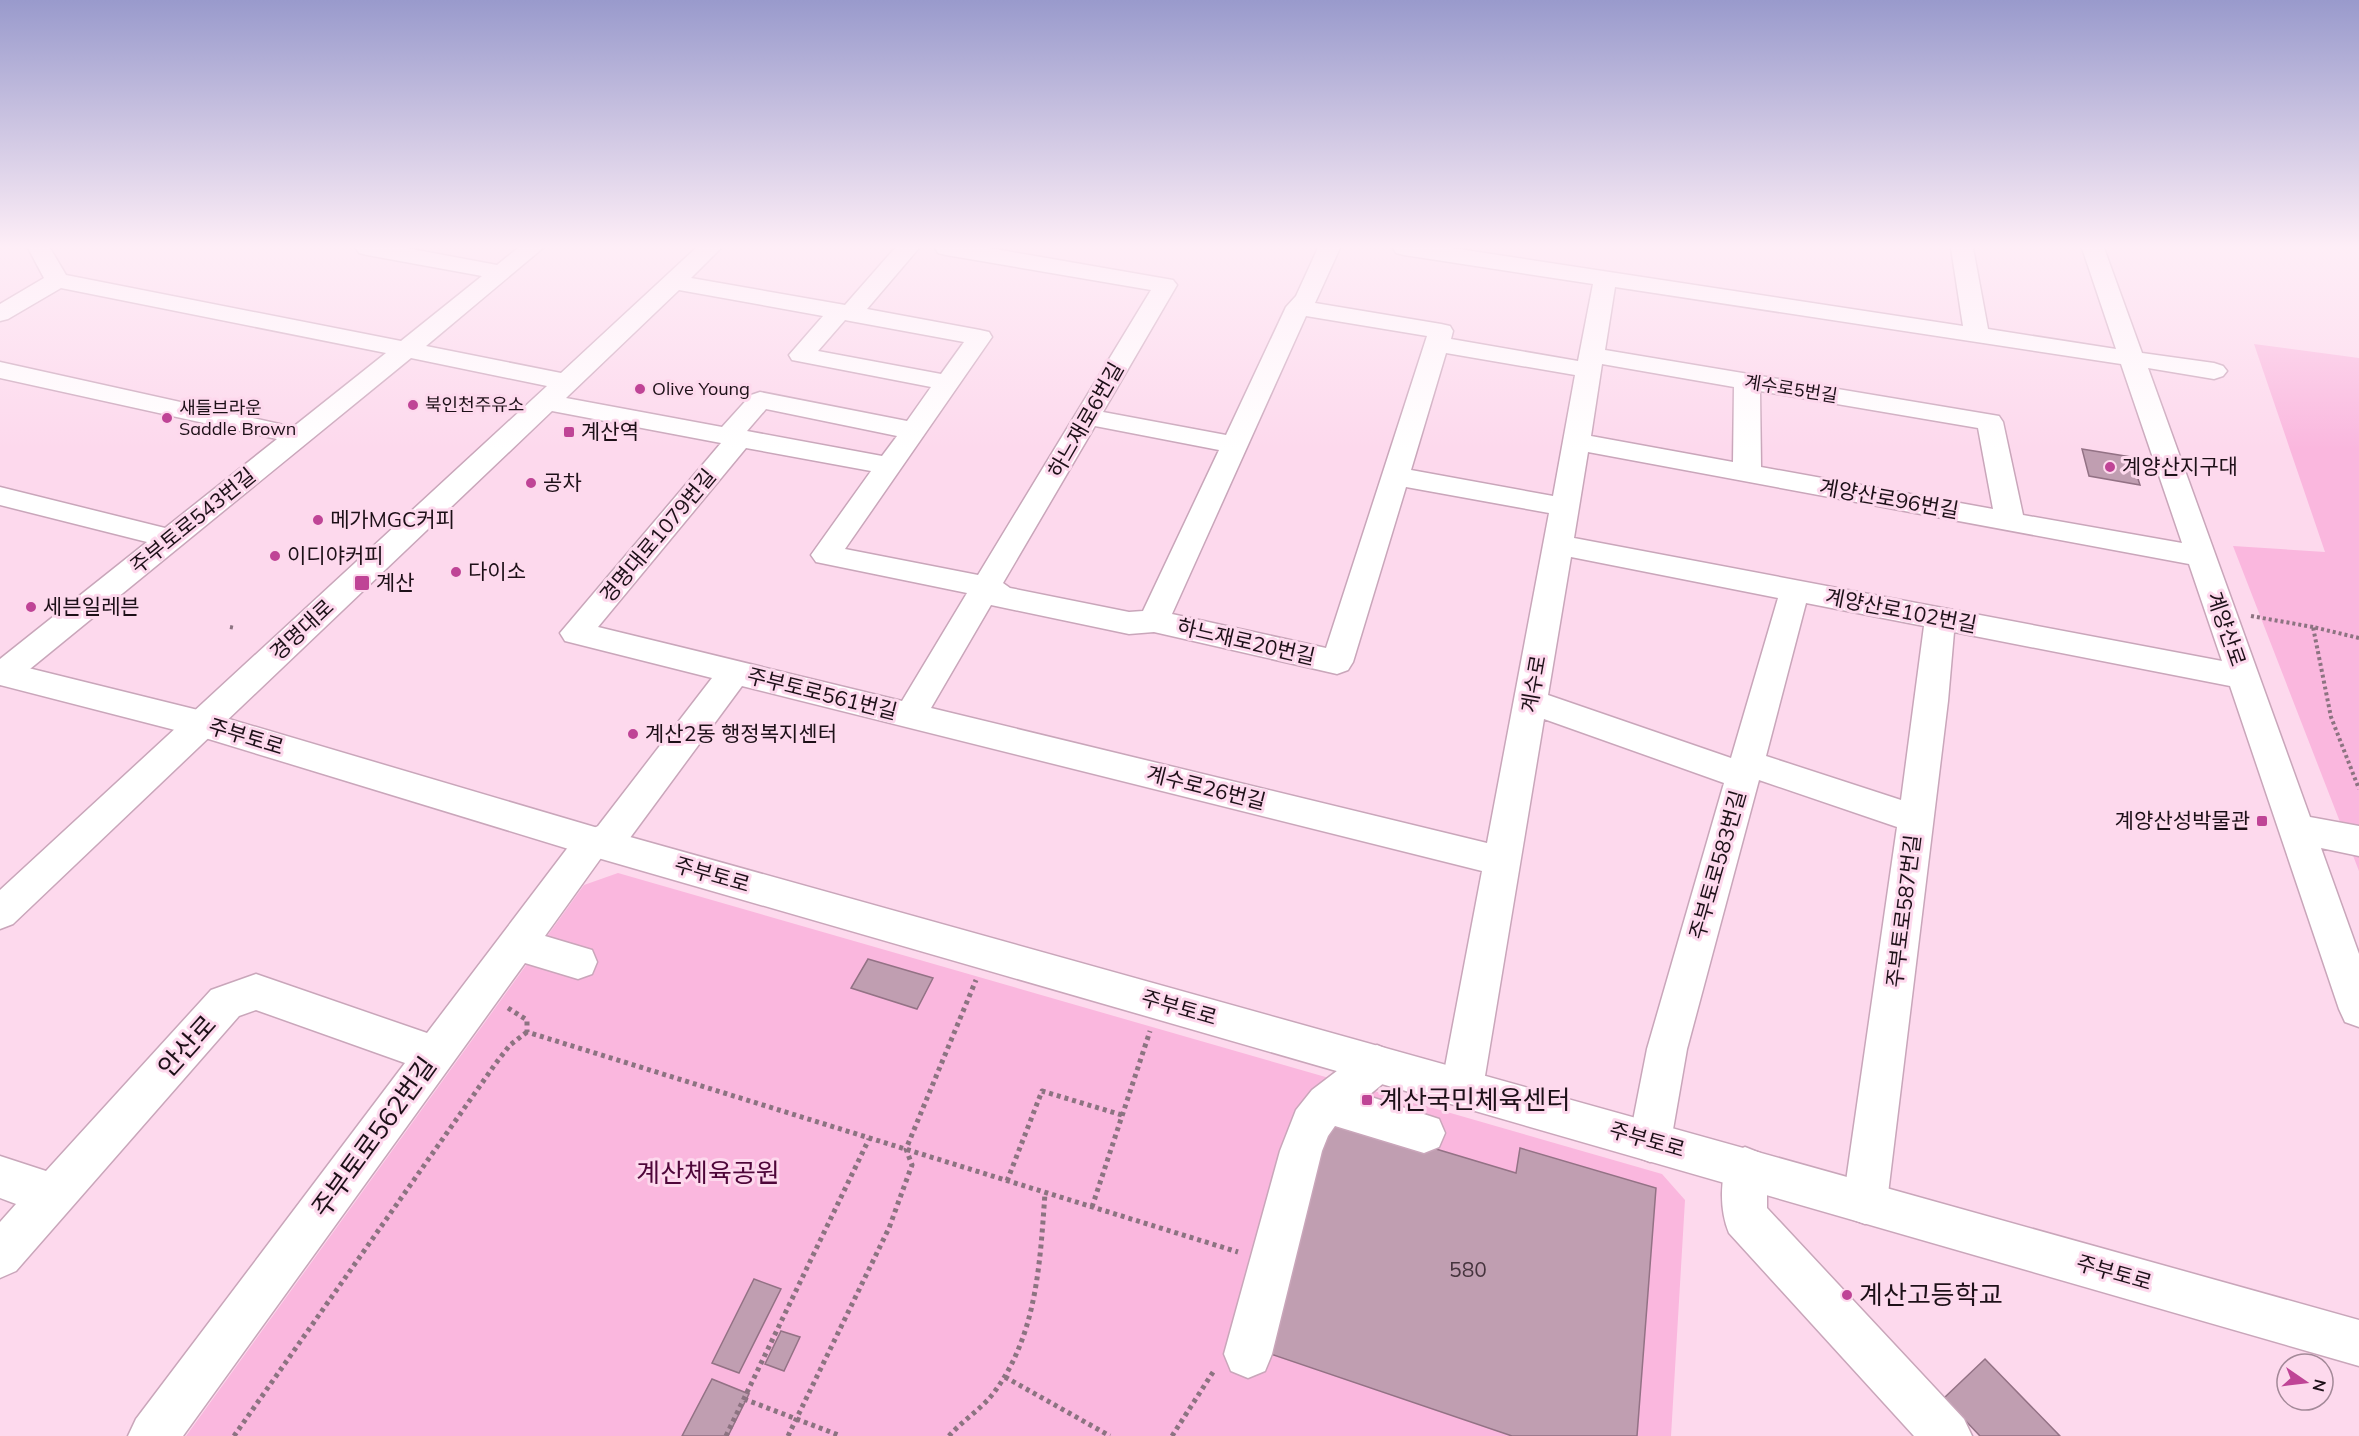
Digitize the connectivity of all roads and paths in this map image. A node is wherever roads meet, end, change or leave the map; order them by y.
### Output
1 (232, 315) edge
2 (450, 315) edge
3 (639, 315) edge
4 (843, 315) edge
5 (856, 315) edge
6 (1147, 315) edge
7 (1294, 315) edge
8 (1346, 315) edge
9 (1599, 315) edge
10 (1840, 315) edge
11 (1973, 315) edge
12 (2117, 315) edge
13 (1977, 336) junction
14 (1437, 344) junction
15 (406, 350) junction
16 (2133, 360) junction
17 (1591, 363) junction
18 (0, 370) edge
19 (2214, 372) dead end
20 (1748, 381) junction
21 (557, 392) junction
22 (940, 393) junction
23 (1087, 417) junction
24 (914, 431) junction
25 (298, 436) junction
26 (734, 437) junction
27 (1576, 442) junction
28 (1235, 445) junction
29 (889, 466) junction
30 (1747, 473) junction
31 (1395, 476) junction
32 (0, 496) edge
33 (1565, 507) junction
34 (2010, 522) junction
35 (171, 539) junction
36 (1558, 545) junction
37 (2202, 557) junction
38 (988, 587) junction
39 (1795, 590) junction
40 (2220, 610) junction
41 (1940, 619) junction
42 (1154, 621) junction
43 (2313, 627) junction
44 (576, 633) joint
45 (2359, 638) edge
46 (734, 672) junction
47 (2, 673) edge
48 (2243, 677) junction
49 (1530, 702) junction
50 (910, 715) junction
51 (202, 724) junction
52 (1745, 769) junction
53 (2359, 789) edge
54 (1916, 819) junction
55 (2296, 829) junction
56 (2359, 840) edge
57 (598, 843) junction
58 (1502, 861) junction
59 (0, 913) edge
60 (517, 944) junction
61 (578, 962) dead end
62 (977, 976) dead end
63 (500, 1003) dead end
64 (2359, 1009) edge
65 (1151, 1027) dead end
66 (527, 1032) junction
67 (435, 1055) junction
68 (1377, 1064) junction
69 (1462, 1088) junction
70 (1327, 1104) junction
71 (1122, 1115) junction
72 (1424, 1133) dead end
73 (870, 1139) junction
74 (1650, 1141) junction
75 (907, 1151) junction
76 (1745, 1168) junction
77 (0, 1177) edge
78 (1007, 1181) junction
79 (1045, 1192) junction
80 (53, 1195) junction
81 (1865, 1202) junction
82 (1092, 1207) junction
83 (1245, 1254) dead end
84 (0, 1255) edge
85 (2359, 1343) edge
86 (1248, 1354) dead end
87 (1005, 1377) junction
88 (744, 1399) junction
89 (796, 1420) junction
90 (153, 1436) edge
91 (234, 1436) edge
92 (726, 1436) edge
93 (788, 1436) edge
94 (841, 1436) edge
95 (949, 1436) edge
96 (1110, 1436) edge
97 (1947, 1436) edge

1 - 15 street
2 - 15 street, 주부토로543번길
3 - 21 street, 경명대로
4 - 22 street
5 - 22 street
6 - 23 street, 하느재로6번길
7 - 28 street, 하느재로20번길
8 - 14 street
9 - 17 street, 계수로
10 - 13 street
11 - 13 street
12 - 16 street, 계양산로
13 - 16 street
14 - 17 street, 계수로5번길
14 - 31 street, 하느재로20번길
15 - 21 street
15 - 25 street, 주부토로543번길
16 - 19 street
16 - 37 street, 계양산로
17 - 20 street, 계수로5번길
17 - 27 street, 계수로
18 - 25 street
20 - 30 street
20 - 34 street, 계수로5번길
21 - 26 street
21 - 51 street, 경명대로
22 - 24 street
23 - 28 street
23 - 38 street, 하느재로6번길
24 - 26 street, 경명대로1079번길
24 - 29 street
25 - 35 street, 주부토로543번길
26 - 29 street
26 - 44 street, 경명대로1079번길
27 - 30 street, 계양산로96번길
27 - 33 street, 계수로
28 - 42 street, 하느재로20번길
29 - 38 street
30 - 34 street, 계양산로96번길
31 - 33 street
31 - 42 street, 하느재로20번길
32 - 35 street
33 - 36 street, 계수로
34 - 37 street, 계양산로96번길
35 - 47 street, 주부토로543번길
36 - 39 street, 계양산로102번길
36 - 49 street, 계수로
37 - 40 street, 계양산로
38 - 42 street
38 - 50 street, 하느재로6번길
39 - 41 street, 계양산로102번길
39 - 52 street, 주부토로583번길
40 - 43 path
40 - 48 street, 계양산로
41 - 48 street, 계양산로102번길
41 - 54 street, 주부토로587번길
43 - 45 path
43 - 53 path
44 - 46 street, 주부토로561번길
46 - 50 street, 주부토로561번길
46 - 57 street, 주부토로561번길
47 - 51 street, 주부토로
48 - 55 street, 계양산로
49 - 52 street
49 - 58 street, 계수로
50 - 58 street, 계수로26번길
51 - 57 street, 주부토로
51 - 59 street, 경명대로
52 - 54 street
52 - 74 street, 주부토로583번길
54 - 81 street, 주부토로587번길
55 - 56 street
55 - 64 street, 계양산로
57 - 60 street, 주부토로562번길
57 - 68 street, 주부토로
58 - 69 street, 계수로
60 - 61 street
60 - 67 street, 주부토로562번길
62 - 75 path
63 - 66 path
65 - 71 path
66 - 73 path
66 - 91 path
67 - 80 street, 안산로
67 - 90 street, 주부토로562번길
68 - 69 street, 주부토로
68 - 70 street
69 - 74 street, 주부토로
70 - 72 street
70 - 86 street
71 - 78 path
71 - 82 path
73 - 75 path
73 - 88 path
74 - 76 street, 주부토로
75 - 78 path
75 - 89 path
76 - 81 street, 주부토로
76 - 97 street
77 - 80 street
78 - 79 path
79 - 82 path
79 - 87 path
80 - 84 street, 안산로
81 - 85 street, 주부토로
82 - 83 path
87 - 95 path
87 - 96 path
88 - 89 path
88 - 92 path
89 - 93 path
89 - 94 path

